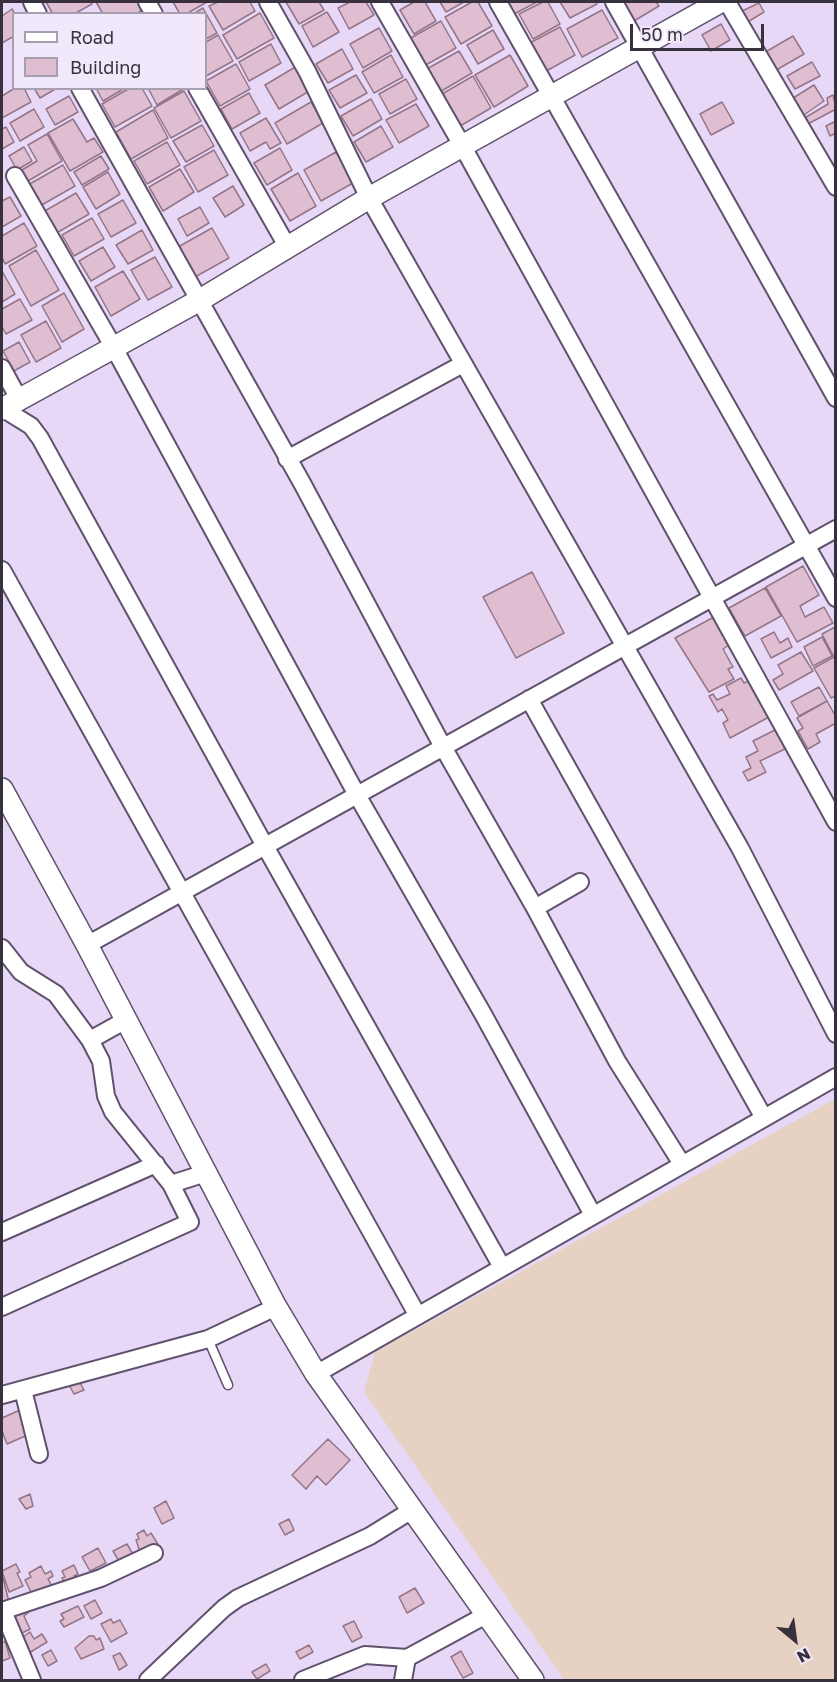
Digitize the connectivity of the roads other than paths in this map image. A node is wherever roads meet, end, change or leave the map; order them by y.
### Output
1 (268, 2) edge
2 (380, 2) edge
3 (498, 2) edge
4 (614, 2) edge
5 (720, 2) edge
6 (727, 2) edge
7 (640, 48) junction
8 (81, 90) edge
9 (198, 90) edge
10 (550, 96) junction
11 (463, 147) junction
12 (15, 176) dead end
13 (836, 187) edge
14 (369, 198) junction
15 (287, 246) junction
16 (200, 300) junction
17 (113, 346) junction
18 (463, 364) junction
19 (2, 368) edge
20 (836, 398) edge
21 (8, 405) edge
22 (287, 459) junction
23 (836, 529) edge
24 (807, 544) junction
25 (2, 570) edge
26 (712, 598) junction
27 (836, 598) edge
28 (623, 646) junction
29 (529, 699) junction
30 (443, 747) junction
31 (2, 789) edge
32 (357, 795) junction
33 (836, 822) edge
34 (265, 846) junction
35 (580, 882) dead end
36 (180, 893) junction
37 (535, 908) junction
38 (87, 945) junction
39 (2, 951) edge
40 (126, 1020) junction
41 (836, 1034) edge
42 (90, 1040) junction
43 (836, 1077) edge
44 (764, 1118) junction
45 (156, 1164) junction
46 (682, 1164) junction
47 (206, 1173) junction
48 (171, 1184) junction
49 (593, 1215) junction
50 (2, 1232) edge
51 (502, 1267) junction
52 (276, 1307) junction
53 (2, 1308) edge
54 (418, 1316) junction
55 (208, 1339) junction
56 (316, 1374) junction
57 (228, 1385) dead end
58 (23, 1390) junction
59 (2, 1395) edge
60 (39, 1454) dead end
61 (412, 1510) junction
62 (154, 1553) dead end
63 (2, 1611) edge
64 (486, 1615) junction
65 (407, 1658) junction
66 (32, 1680) edge
67 (148, 1680) edge
68 (303, 1680) edge
69 (403, 1680) edge
70 (533, 1680) edge

1 - 14 street
2 - 11 street
3 - 10 street
4 - 7 street
5 - 7 street
6 - 13 street
7 - 10 street
7 - 20 street
8 - 16 street
9 - 15 street
10 - 11 street
10 - 24 street
11 - 14 street
11 - 26 street
12 - 17 street
14 - 15 street
14 - 18 street
15 - 16 street
16 - 17 street
16 - 22 street
17 - 21 street
17 - 32 street
18 - 22 street
18 - 28 street
19 - 21 street
21 - 34 street
22 - 30 street
23 - 24 street
24 - 26 street
24 - 27 street
25 - 36 street
26 - 28 street
26 - 33 street
28 - 29 street
28 - 41 street
29 - 30 street
29 - 44 street
30 - 32 street
30 - 37 street
31 - 38 street
32 - 34 street
32 - 49 street
34 - 36 street
34 - 51 street
35 - 37 street
36 - 38 street
36 - 54 street
37 - 46 street
38 - 40 street
39 - 42 street
40 - 42 street
40 - 47 street
42 - 45 street
43 - 44 street
44 - 46 street
45 - 48 street
45 - 50 street
46 - 49 street
47 - 48 street
47 - 52 street
48 - 53 street
49 - 51 street
51 - 54 street
52 - 55 street
52 - 56 street
54 - 56 street
55 - 57 lane
55 - 58 street
56 - 61 street
58 - 59 street
58 - 60 street
61 - 64 street
61 - 67 street
62 - 63 street
63 - 66 street
64 - 65 street
64 - 70 street
65 - 68 street
65 - 69 street

